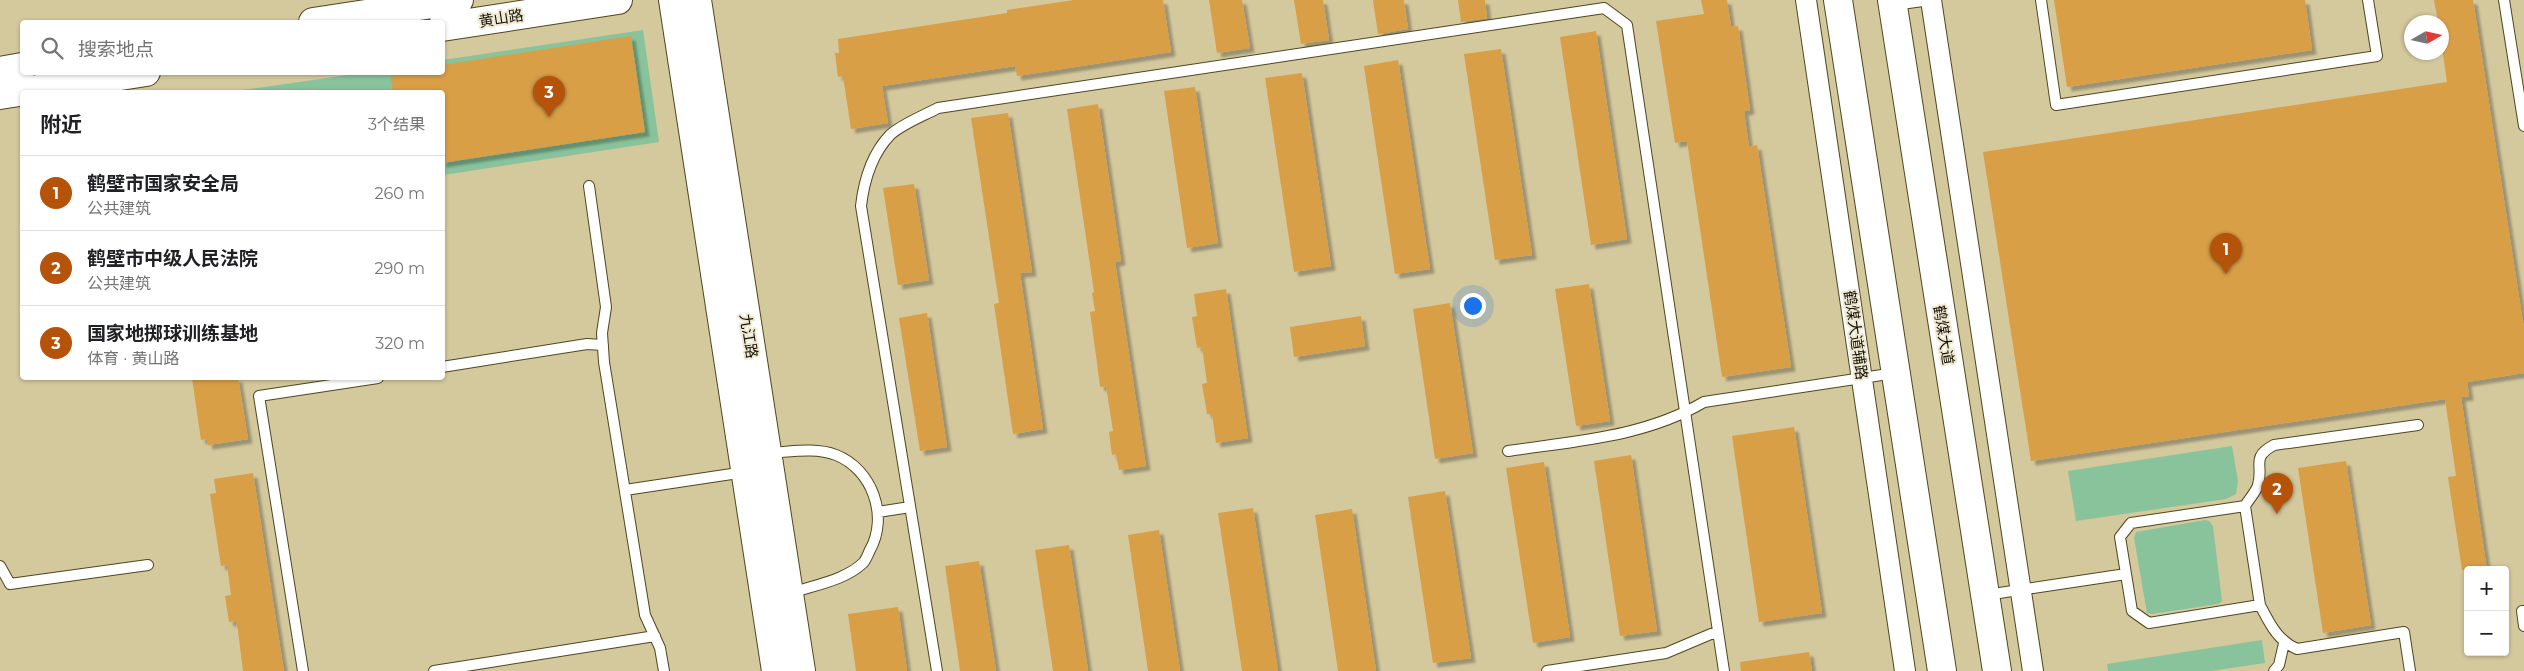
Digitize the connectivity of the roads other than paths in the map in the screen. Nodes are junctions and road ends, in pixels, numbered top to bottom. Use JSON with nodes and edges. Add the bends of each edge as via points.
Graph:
{"nodes":[{"id":1,"x":459,"y":0,"type":"edge"},
{"id":2,"x":618,"y":0,"type":"edge"},
{"id":3,"x":673,"y":0,"type":"edge"},
{"id":4,"x":697,"y":0,"type":"edge"},
{"id":5,"x":1806,"y":0,"type":"edge"},
{"id":6,"x":1838,"y":0,"type":"edge"},
{"id":7,"x":1931,"y":0,"type":"edge"},
{"id":8,"x":2040,"y":0,"type":"edge"},
{"id":9,"x":2368,"y":0,"type":"edge"},
{"id":10,"x":2504,"y":0,"type":"edge"},
{"id":11,"x":1892,"y":3,"type":"edge"},
{"id":12,"x":326,"y":20,"type":"edge"},
{"id":13,"x":445,"y":27,"type":"edge"},
{"id":14,"x":20,"y":67,"type":"edge"},
{"id":15,"x":0,"y":71,"type":"edge"},
{"id":16,"x":127,"y":75,"type":"edge"},
{"id":17,"x":32,"y":90,"type":"edge"},
{"id":18,"x":20,"y":92,"type":"edge"},
{"id":19,"x":0,"y":95,"type":"edge"},
{"id":20,"x":2524,"y":126,"type":"edge"},
{"id":21,"x":589,"y":186,"type":"dead end"},
{"id":22,"x":603,"y":345,"type":"junction"},
{"id":23,"x":445,"y":367,"type":"edge"},
{"id":24,"x":1896,"y":372,"type":"junction"},
{"id":25,"x":1862,"y":378,"type":"junction"},
{"id":26,"x":365,"y":380,"type":"edge"},
{"id":27,"x":1685,"y":413,"type":"junction"},
{"id":28,"x":2418,"y":425,"type":"dead end"},
{"id":29,"x":1508,"y":451,"type":"dead end"},
{"id":30,"x":767,"y":453,"type":"junction"},
{"id":31,"x":746,"y":472,"type":"junction"},
{"id":32,"x":625,"y":490,"type":"junction"},
{"id":33,"x":2245,"y":506,"type":"junction"},
{"id":34,"x":910,"y":507,"type":"junction"},
{"id":35,"x":878,"y":512,"type":"junction"},
{"id":36,"x":148,"y":565,"type":"dead end"},
{"id":37,"x":0,"y":566,"type":"edge"},
{"id":38,"x":2126,"y":574,"type":"junction"},
{"id":39,"x":2020,"y":590,"type":"junction"},
{"id":40,"x":789,"y":594,"type":"junction"},
{"id":41,"x":1985,"y":595,"type":"junction"},
{"id":42,"x":2260,"y":605,"type":"junction"},
{"id":43,"x":2524,"y":611,"type":"edge"},
{"id":44,"x":2524,"y":626,"type":"edge"},
{"id":45,"x":1718,"y":631,"type":"junction"},
{"id":46,"x":655,"y":636,"type":"junction"},
{"id":47,"x":2284,"y":643,"type":"junction"},
{"id":48,"x":303,"y":671,"type":"edge"},
{"id":49,"x":434,"y":671,"type":"edge"},
{"id":50,"x":664,"y":671,"type":"edge"},
{"id":51,"x":776,"y":671,"type":"edge"},
{"id":52,"x":801,"y":671,"type":"edge"},
{"id":53,"x":937,"y":671,"type":"edge"},
{"id":54,"x":1547,"y":671,"type":"edge"},
{"id":55,"x":1724,"y":671,"type":"edge"},
{"id":56,"x":1905,"y":671,"type":"edge"},
{"id":57,"x":1942,"y":671,"type":"edge"},
{"id":58,"x":1997,"y":671,"type":"edge"},
{"id":59,"x":2033,"y":671,"type":"edge"},
{"id":60,"x":2274,"y":671,"type":"edge"},
{"id":61,"x":2410,"y":671,"type":"edge"}],
"edges":[{"from":1,"to":12,"type":"street","name":"黄山路"},
{"from":2,"to":13,"type":"street","name":"黄山路"},
{"from":3,"to":31,"type":"street","name":"九江路"},
{"from":4,"to":30,"type":"street","name":"九江路"},
{"from":5,"to":25,"type":"street","name":"鹤煤大道辅路"},
{"from":6,"to":24,"type":"street"},
{"from":7,"to":11,"type":"lane"},
{"from":7,"to":39,"type":"street"},
{"from":8,"to":9,"type":"lane","via":[[2056,105],[2377,56]]},
{"from":10,"to":20,"type":"lane"},
{"from":11,"to":41,"type":"street","name":"鹤煤大道"},
{"from":14,"to":15,"type":"street"},
{"from":16,"to":17,"type":"street"},
{"from":18,"to":19,"type":"street"},
{"from":21,"to":22,"type":"lane","via":[[606,307]]},
{"from":22,"to":23,"type":"lane","via":[[587,344]]},
{"from":22,"to":32,"type":"lane"},
{"from":24,"to":25,"type":"lane"},
{"from":24,"to":57,"type":"street"},
{"from":25,"to":27,"type":"lane","via":[[1704,402]]},
{"from":25,"to":56,"type":"street","name":"鹤煤大道辅路"},
{"from":26,"to":48,"type":"lane","via":[[260,396]]},
{"from":27,"to":29,"type":"lane","via":[[1628,433]]},
{"from":27,"to":34,"type":"lane","via":[[1627,25],[1604,8],[938,108],[891,134],[872,160],[861,206]]},
{"from":27,"to":45,"type":"lane"},
{"from":28,"to":33,"type":"lane","via":[[2274,445],[2259,457],[2258,485]]},
{"from":30,"to":35,"type":"lane","via":[[810,450],[836,455],[857,467],[871,488]]},
{"from":30,"to":40,"type":"street","name":"九江路"},
{"from":31,"to":32,"type":"lane"},
{"from":31,"to":51,"type":"street","name":"九江路"},
{"from":32,"to":46,"type":"lane","via":[[646,615]]},
{"from":33,"to":38,"type":"lane","via":[[2131,523],[2120,537]]},
{"from":33,"to":42,"type":"lane"},
{"from":34,"to":35,"type":"lane"},
{"from":34,"to":53,"type":"lane"},
{"from":35,"to":40,"type":"lane","via":[[877,537],[863,563],[838,578]]},
{"from":36,"to":37,"type":"lane","via":[[10,584]]},
{"from":38,"to":39,"type":"lane"},
{"from":38,"to":42,"type":"lane","via":[[2132,612],[2149,623]]},
{"from":39,"to":41,"type":"lane"},
{"from":39,"to":59,"type":"street"},
{"from":40,"to":52,"type":"street","name":"九江路"},
{"from":41,"to":58,"type":"street","name":"鹤煤大道"},
{"from":42,"to":47,"type":"lane"},
{"from":43,"to":44,"type":"lane"},
{"from":45,"to":54,"type":"lane","via":[[1666,653]]},
{"from":45,"to":55,"type":"lane"},
{"from":46,"to":49,"type":"lane"},
{"from":46,"to":50,"type":"lane"},
{"from":47,"to":60,"type":"lane","via":[[2279,665]]},
{"from":47,"to":61,"type":"lane","via":[[2298,649],[2404,632]]}]}
